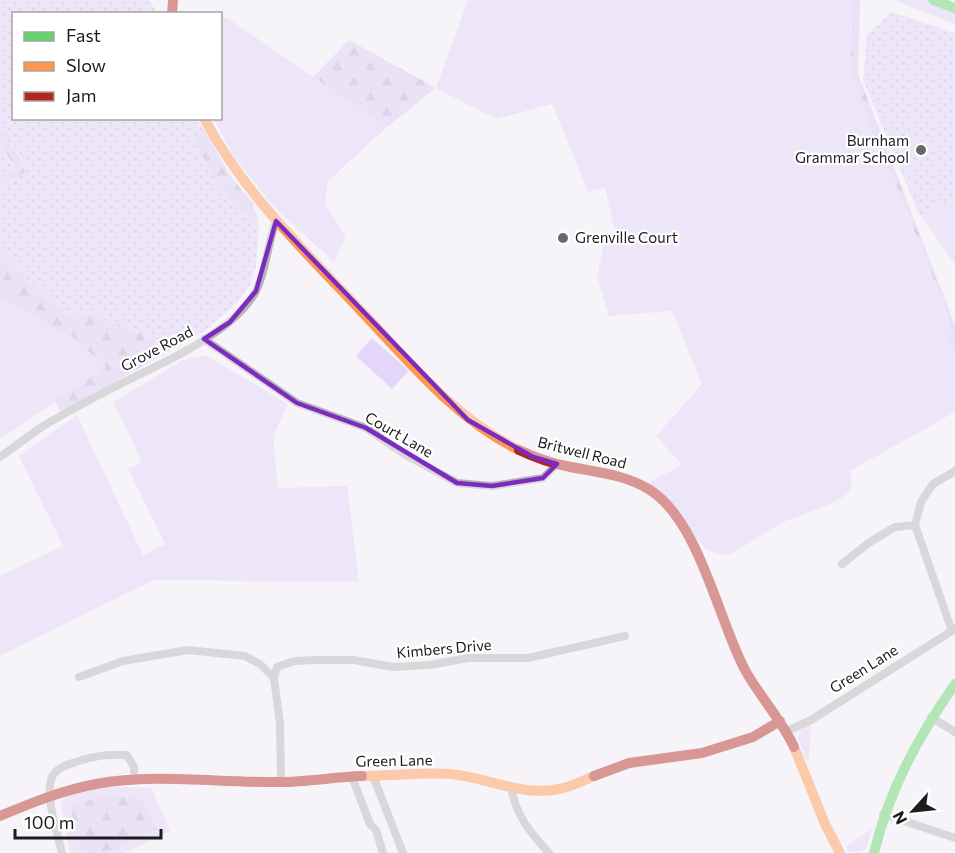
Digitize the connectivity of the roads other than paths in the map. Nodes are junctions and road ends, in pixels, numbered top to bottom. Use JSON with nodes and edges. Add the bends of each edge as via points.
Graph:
{"nodes":[{"id":1,"x":933,"y":0,"type":"edge"},
{"id":2,"x":955,"y":8,"type":"edge"},
{"id":3,"x":205,"y":120,"type":"edge"},
{"id":4,"x":276,"y":221,"type":"junction"},
{"id":5,"x":204,"y":339,"type":"junction"},
{"id":6,"x":0,"y":457,"type":"edge"},
{"id":7,"x":557,"y":464,"type":"junction"},
{"id":8,"x":955,"y":471,"type":"edge"},
{"id":9,"x":915,"y":525,"type":"junction"},
{"id":10,"x":842,"y":564,"type":"dead end"},
{"id":11,"x":954,"y":630,"type":"edge"},
{"id":12,"x":625,"y":636,"type":"dead end"},
{"id":13,"x":79,"y":677,"type":"dead end"},
{"id":14,"x":274,"y":678,"type":"junction"},
{"id":15,"x":955,"y":684,"type":"edge"},
{"id":16,"x":931,"y":717,"type":"junction"},
{"id":17,"x":784,"y":726,"type":"junction"},
{"id":18,"x":955,"y":732,"type":"edge"},
{"id":19,"x":373,"y":776,"type":"junction"},
{"id":20,"x":352,"y":777,"type":"junction"},
{"id":21,"x":134,"y":780,"type":"junction"},
{"id":22,"x":281,"y":782,"type":"junction"},
{"id":23,"x":511,"y":788,"type":"junction"},
{"id":24,"x":50,"y":797,"type":"junction"},
{"id":25,"x":883,"y":814,"type":"junction"},
{"id":26,"x":0,"y":816,"type":"edge"},
{"id":27,"x":955,"y":838,"type":"edge"},
{"id":28,"x":62,"y":853,"type":"edge"},
{"id":29,"x":383,"y":853,"type":"edge"},
{"id":30,"x":403,"y":853,"type":"edge"},
{"id":31,"x":549,"y":853,"type":"edge"},
{"id":32,"x":840,"y":853,"type":"edge"},
{"id":33,"x":874,"y":853,"type":"edge"}],
"edges":[{"from":1,"to":2,"type":"street"},
{"from":3,"to":4,"type":"street","name":"Britwell Road","via":[[238,176]]},
{"from":4,"to":5,"type":"street","name":"Grove Road","via":[[256,291],[230,322]]},
{"from":4,"to":7,"type":"street","name":"Britwell Road","via":[[468,420],[510,447]]},
{"from":5,"to":6,"type":"street","name":"Grove Road","via":[[45,425]]},
{"from":5,"to":7,"type":"street","name":"Court Lane","via":[[297,404],[366,429],[458,483],[492,486],[543,478]]},
{"from":7,"to":17,"type":"street","name":"Britwell Road","via":[[634,482],[653,492],[669,509],[698,559],[744,668]]},
{"from":8,"to":9,"type":"street","via":[[933,484],[921,502]]},
{"from":9,"to":10,"type":"street","via":[[895,527]]},
{"from":9,"to":11,"type":"street"},
{"from":11,"to":17,"type":"street","name":"Green Lane","via":[[810,720]]},
{"from":12,"to":14,"type":"street","name":"Kimbers Drive","via":[[528,658],[468,658],[393,667],[354,660],[294,661],[277,667]]},
{"from":13,"to":14,"type":"street","via":[[123,661],[188,650],[245,656]]},
{"from":14,"to":22,"type":"street"},
{"from":15,"to":16,"type":"street"},
{"from":16,"to":18,"type":"street"},
{"from":16,"to":25,"type":"street"},
{"from":17,"to":23,"type":"street","name":"Green Lane","via":[[702,753],[629,763],[560,789]]},
{"from":17,"to":32,"type":"street","name":"Britwell Road"},
{"from":19,"to":20,"type":"street","name":"Green Lane"},
{"from":19,"to":23,"type":"street","name":"Green Lane","via":[[449,774]]},
{"from":19,"to":30,"type":"street"},
{"from":20,"to":22,"type":"street","name":"Green Lane"},
{"from":20,"to":29,"type":"street"},
{"from":21,"to":22,"type":"street","name":"Green Lane"},
{"from":21,"to":24,"type":"street","name":"Green Lane","via":[[95,784]]},
{"from":21,"to":24,"type":"street","via":[[134,767],[127,755],[84,759],[53,774]]},
{"from":23,"to":31,"type":"street","via":[[525,827]]},
{"from":24,"to":26,"type":"street","name":"Green Lane"},
{"from":24,"to":28,"type":"street"},
{"from":25,"to":27,"type":"street"},
{"from":25,"to":33,"type":"street"}]}
